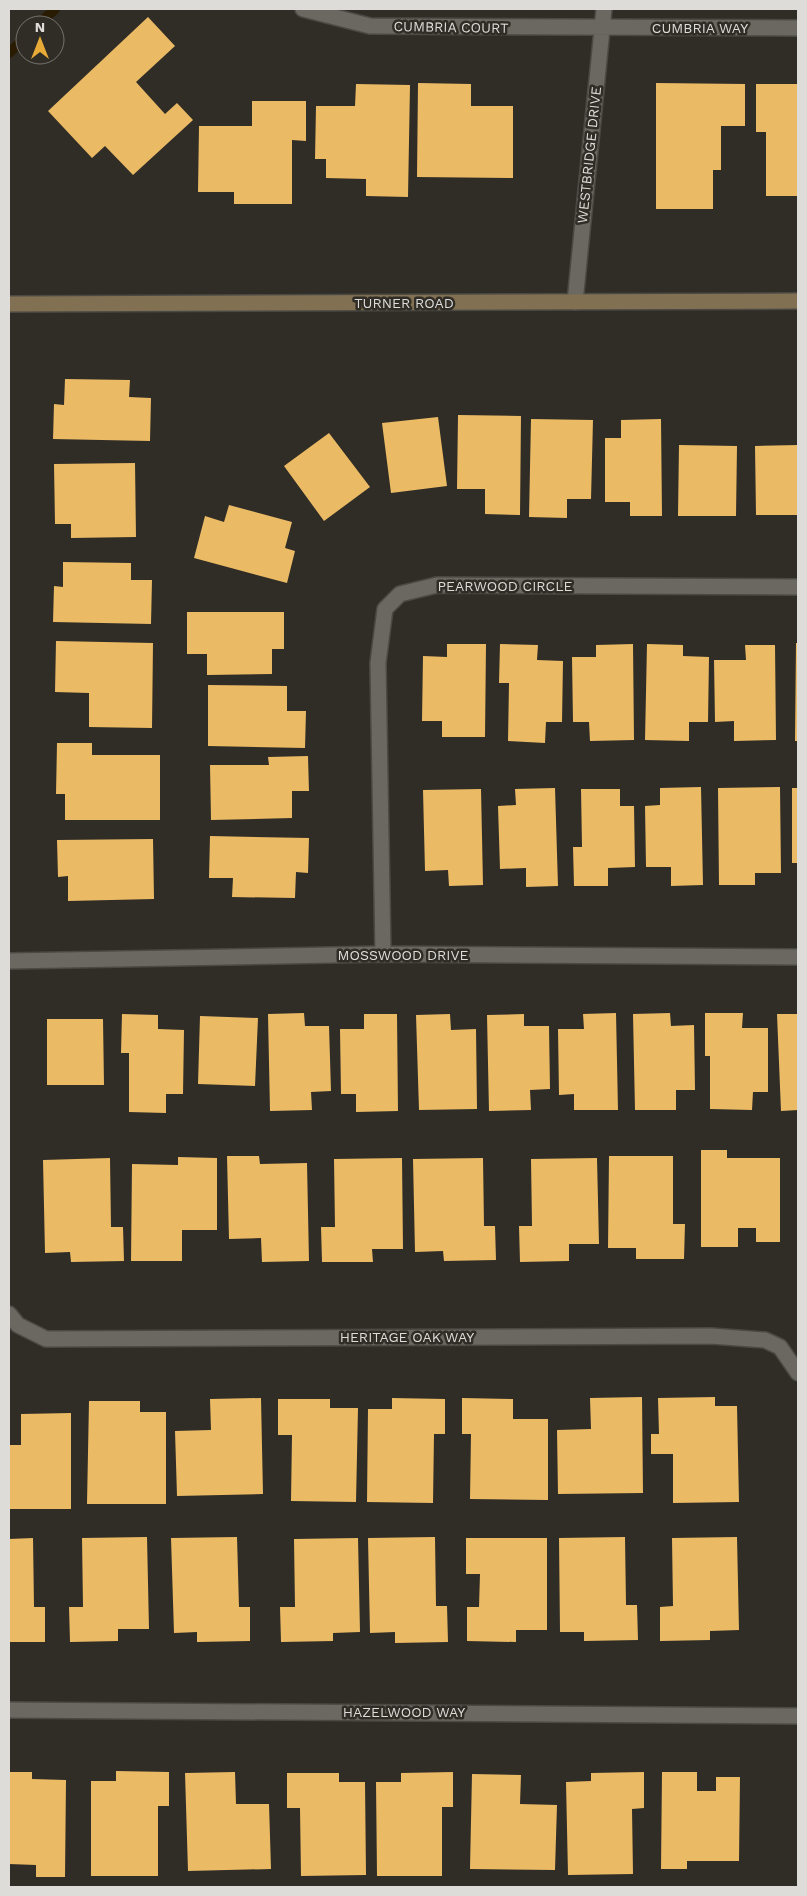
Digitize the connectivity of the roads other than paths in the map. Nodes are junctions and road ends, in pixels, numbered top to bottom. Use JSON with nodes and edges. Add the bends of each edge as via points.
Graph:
{"nodes":[{"id":1,"x":303,"y":9,"type":"edge"},
{"id":2,"x":604,"y":9,"type":"edge"},
{"id":3,"x":798,"y":28,"type":"edge"},
{"id":4,"x":601,"y":29,"type":"junction"},
{"id":5,"x":798,"y":301,"type":"edge"},
{"id":6,"x":575,"y":302,"type":"junction"},
{"id":7,"x":9,"y":304,"type":"edge"},
{"id":8,"x":798,"y":587,"type":"edge"},
{"id":9,"x":383,"y":954,"type":"junction"},
{"id":10,"x":798,"y":957,"type":"edge"},
{"id":11,"x":9,"y":961,"type":"edge"},
{"id":12,"x":9,"y":1314,"type":"edge"},
{"id":13,"x":798,"y":1373,"type":"edge"},
{"id":14,"x":9,"y":1710,"type":"edge"},
{"id":15,"x":798,"y":1716,"type":"edge"}],
"edges":[{"from":1,"to":4,"type":"street","name":"CUMBRIA COURT","via":[[370,26]]},
{"from":2,"to":4,"type":"street","name":"WESTBRIDGE DRIVE"},
{"from":3,"to":4,"type":"street","name":"CUMBRIA WAY"},
{"from":4,"to":6,"type":"street","name":"WESTBRIDGE DRIVE"},
{"from":5,"to":6,"type":"main road","name":"TURNER ROAD"},
{"from":6,"to":7,"type":"main road","name":"TURNER ROAD"},
{"from":8,"to":9,"type":"street","name":"PEARWOOD CIRCLE","via":[[437,585],[400,594],[385,609],[378,663]]},
{"from":9,"to":10,"type":"street","name":"MOSSWOOD DRIVE"},
{"from":9,"to":11,"type":"street","name":"MOSSWOOD DRIVE"},
{"from":12,"to":13,"type":"street","name":"HERITAGE OAK WAY","via":[[18,1325],[46,1339],[711,1336],[766,1340],[780,1348]]},
{"from":14,"to":15,"type":"street","name":"HAZELWOOD WAY"}]}
